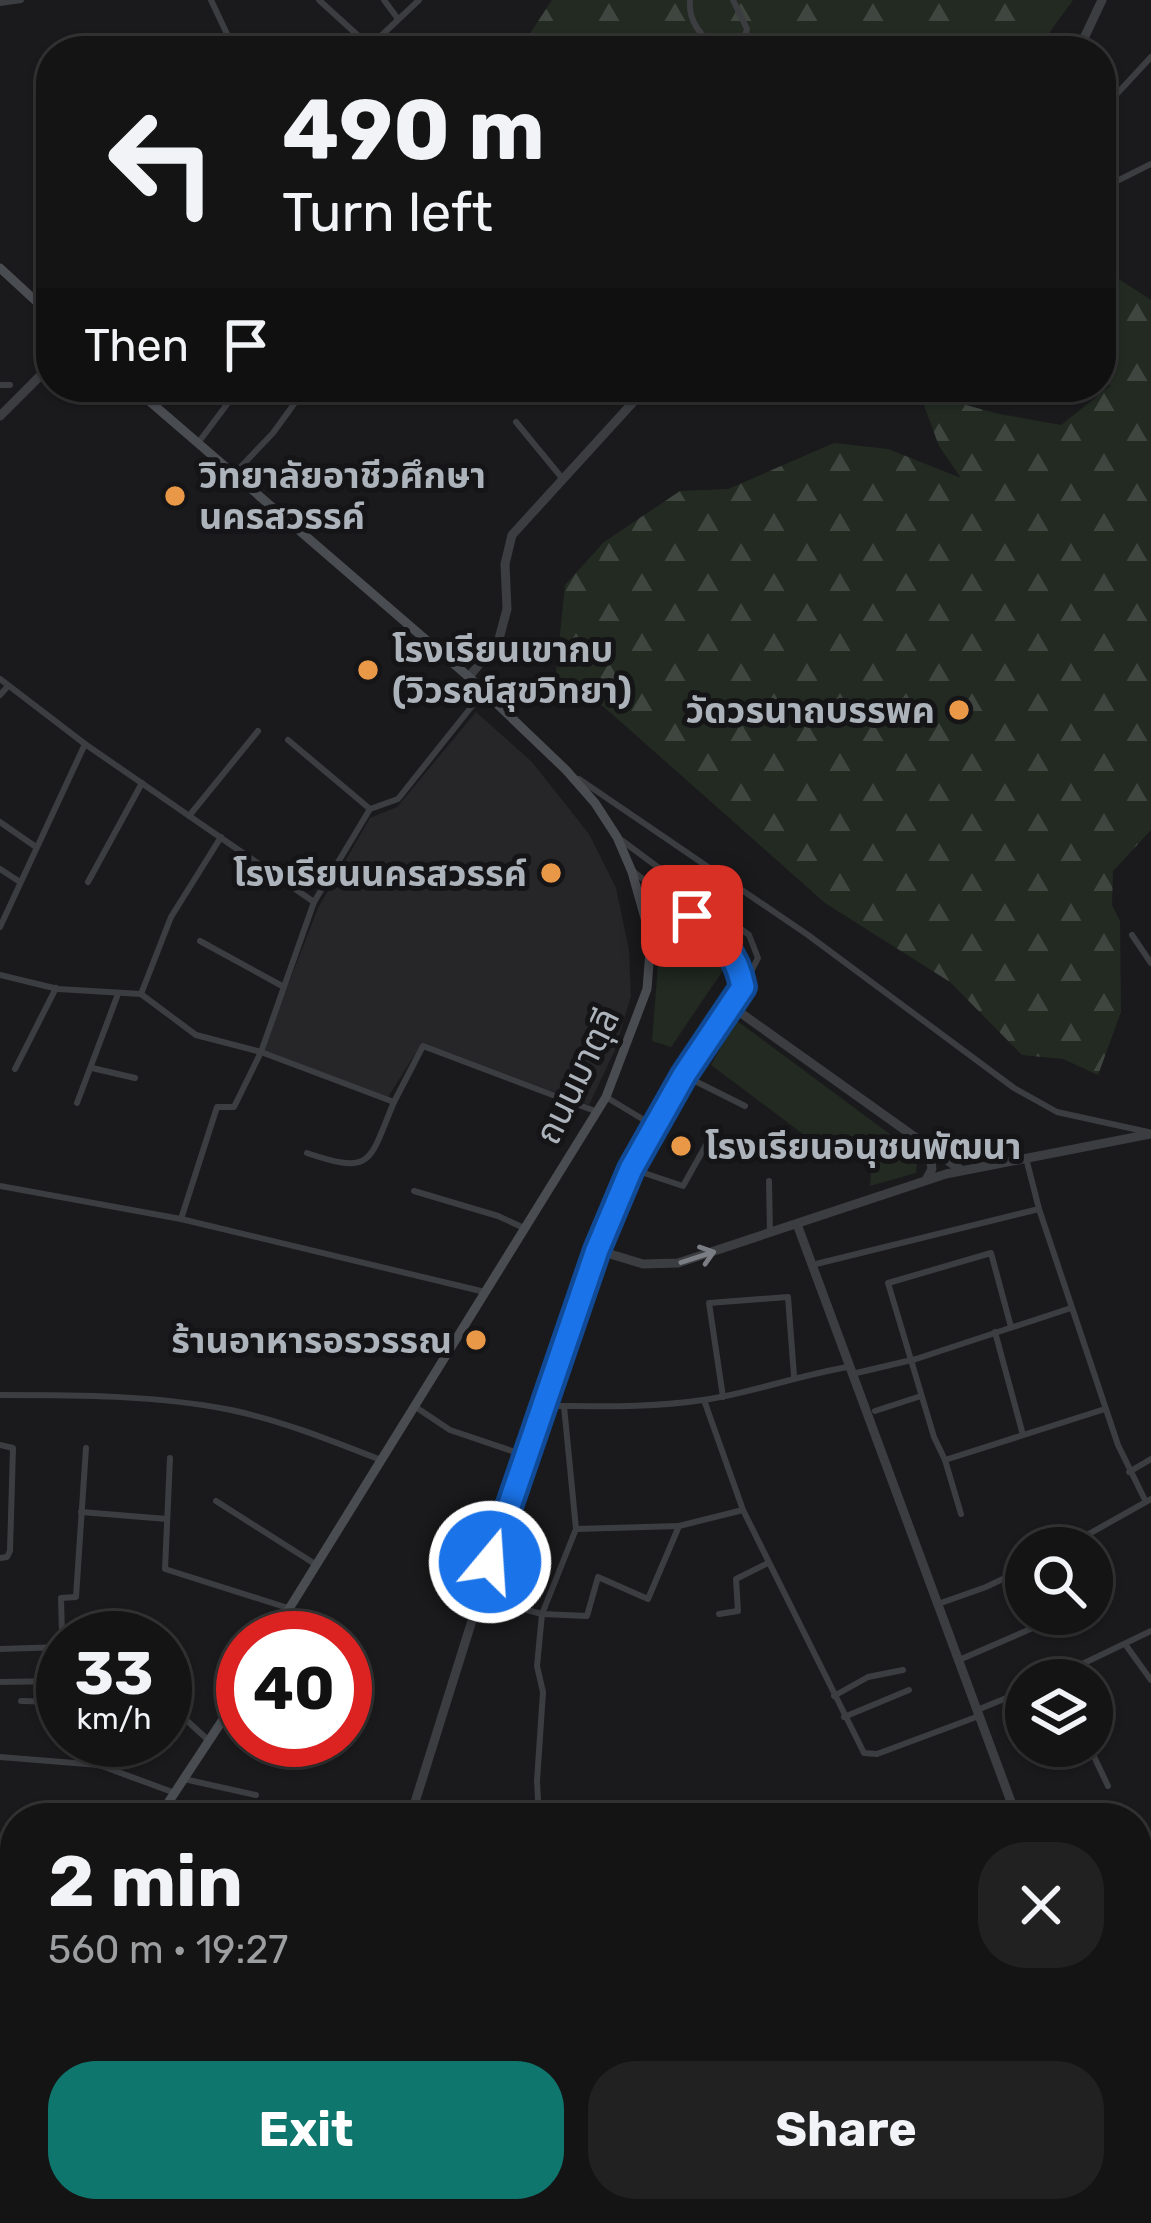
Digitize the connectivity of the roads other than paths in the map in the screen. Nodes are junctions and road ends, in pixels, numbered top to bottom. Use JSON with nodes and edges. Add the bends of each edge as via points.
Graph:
{"nodes":[{"id":1,"x":21,"y":0,"type":"edge"},
{"id":2,"x":211,"y":0,"type":"edge"},
{"id":3,"x":320,"y":0,"type":"edge"},
{"id":4,"x":384,"y":0,"type":"edge"},
{"id":5,"x":419,"y":0,"type":"edge"},
{"id":6,"x":690,"y":0,"type":"edge"},
{"id":7,"x":733,"y":0,"type":"edge"},
{"id":8,"x":1102,"y":0,"type":"edge"},
{"id":9,"x":0,"y":3,"type":"edge"},
{"id":10,"x":398,"y":20,"type":"junction"},
{"id":11,"x":228,"y":36,"type":"edge"},
{"id":12,"x":356,"y":36,"type":"edge"},
{"id":13,"x":383,"y":36,"type":"edge"},
{"id":14,"x":701,"y":36,"type":"edge"},
{"id":15,"x":745,"y":36,"type":"edge"},
{"id":16,"x":1085,"y":36,"type":"edge"},
{"id":17,"x":1151,"y":57,"type":"edge"},
{"id":18,"x":1116,"y":95,"type":"edge"},
{"id":19,"x":1151,"y":164,"type":"edge"},
{"id":20,"x":1116,"y":182,"type":"edge"},
{"id":21,"x":0,"y":268,"type":"edge"},
{"id":22,"x":36,"y":301,"type":"edge"},
{"id":23,"x":36,"y":379,"type":"edge"},
{"id":24,"x":0,"y":385,"type":"edge"},
{"id":25,"x":10,"y":385,"type":"dead end"},
{"id":26,"x":152,"y":402,"type":"edge"},
{"id":27,"x":229,"y":402,"type":"edge"},
{"id":28,"x":296,"y":402,"type":"edge"},
{"id":29,"x":633,"y":402,"type":"edge"},
{"id":30,"x":0,"y":416,"type":"edge"},
{"id":31,"x":516,"y":422,"type":"dead end"},
{"id":32,"x":198,"y":443,"type":"junction"},
{"id":33,"x":234,"y":474,"type":"junction"},
{"id":34,"x":562,"y":478,"type":"junction"},
{"id":35,"x":470,"y":677,"type":"junction"},
{"id":36,"x":0,"y":680,"type":"edge"},
{"id":37,"x":8,"y":686,"type":"junction"},
{"id":38,"x":484,"y":691,"type":"junction"},
{"id":39,"x":0,"y":694,"type":"edge"},
{"id":40,"x":258,"y":731,"type":"dead end"},
{"id":41,"x":288,"y":740,"type":"dead end"},
{"id":42,"x":85,"y":744,"type":"junction"},
{"id":43,"x":566,"y":770,"type":"junction"},
{"id":44,"x":142,"y":783,"type":"junction"},
{"id":45,"x":370,"y":808,"type":"junction"},
{"id":46,"x":189,"y":815,"type":"junction"},
{"id":47,"x":0,"y":822,"type":"edge"},
{"id":48,"x":221,"y":837,"type":"junction"},
{"id":49,"x":617,"y":837,"type":"junction"},
{"id":50,"x":36,"y":847,"type":"junction"},
{"id":51,"x":0,"y":868,"type":"edge"},
{"id":52,"x":632,"y":872,"type":"junction"},
{"id":53,"x":20,"y":882,"type":"junction"},
{"id":54,"x":88,"y":882,"type":"dead end"},
{"id":55,"x":314,"y":902,"type":"junction"},
{"id":56,"x":0,"y":927,"type":"edge"},
{"id":57,"x":1132,"y":935,"type":"dead end"},
{"id":58,"x":200,"y":941,"type":"dead end"},
{"id":59,"x":1151,"y":963,"type":"edge"},
{"id":60,"x":0,"y":975,"type":"edge"},
{"id":61,"x":284,"y":987,"type":"junction"},
{"id":62,"x":743,"y":987,"type":"junction"},
{"id":63,"x":56,"y":988,"type":"junction"},
{"id":64,"x":118,"y":992,"type":"junction"},
{"id":65,"x":141,"y":994,"type":"junction"},
{"id":66,"x":731,"y":1006,"type":"junction"},
{"id":67,"x":261,"y":1052,"type":"junction"},
{"id":68,"x":90,"y":1067,"type":"junction"},
{"id":69,"x":15,"y":1069,"type":"dead end"},
{"id":70,"x":684,"y":1075,"type":"junction"},
{"id":71,"x":135,"y":1078,"type":"dead end"},
{"id":72,"x":605,"y":1097,"type":"junction"},
{"id":73,"x":77,"y":1102,"type":"dead end"},
{"id":74,"x":394,"y":1102,"type":"junction"},
{"id":75,"x":745,"y":1106,"type":"dead end"},
{"id":76,"x":596,"y":1111,"type":"junction"},
{"id":77,"x":1083,"y":1120,"type":"junction"},
{"id":78,"x":653,"y":1126,"type":"junction"},
{"id":79,"x":1151,"y":1133,"type":"edge"},
{"id":80,"x":1091,"y":1144,"type":"junction"},
{"id":81,"x":706,"y":1145,"type":"dead end"},
{"id":82,"x":928,"y":1146,"type":"junction"},
{"id":83,"x":307,"y":1153,"type":"dead end"},
{"id":84,"x":1026,"y":1156,"type":"junction"},
{"id":85,"x":631,"y":1169,"type":"junction"},
{"id":86,"x":961,"y":1170,"type":"junction"},
{"id":87,"x":926,"y":1180,"type":"junction"},
{"id":88,"x":769,"y":1181,"type":"dead end"},
{"id":89,"x":0,"y":1186,"type":"edge"},
{"id":90,"x":414,"y":1191,"type":"dead end"},
{"id":91,"x":1039,"y":1209,"type":"junction"},
{"id":92,"x":182,"y":1219,"type":"junction"},
{"id":93,"x":797,"y":1224,"type":"junction"},
{"id":94,"x":524,"y":1228,"type":"junction"},
{"id":95,"x":770,"y":1233,"type":"junction"},
{"id":96,"x":597,"y":1250,"type":"junction"},
{"id":97,"x":812,"y":1265,"type":"junction"},
{"id":98,"x":485,"y":1292,"type":"junction"},
{"id":99,"x":1070,"y":1308,"type":"junction"},
{"id":100,"x":1012,"y":1327,"type":"junction"},
{"id":101,"x":995,"y":1332,"type":"junction"},
{"id":102,"x":911,"y":1360,"type":"junction"},
{"id":103,"x":851,"y":1370,"type":"junction"},
{"id":104,"x":794,"y":1376,"type":"junction"},
{"id":105,"x":0,"y":1395,"type":"edge"},
{"id":106,"x":921,"y":1396,"type":"junction"},
{"id":107,"x":723,"y":1397,"type":"junction"},
{"id":108,"x":704,"y":1400,"type":"junction"},
{"id":109,"x":413,"y":1406,"type":"junction"},
{"id":110,"x":544,"y":1406,"type":"junction"},
{"id":111,"x":564,"y":1406,"type":"junction"},
{"id":112,"x":1105,"y":1408,"type":"junction"},
{"id":113,"x":874,"y":1412,"type":"dead end"},
{"id":114,"x":1024,"y":1435,"type":"junction"},
{"id":115,"x":0,"y":1445,"type":"edge"},
{"id":116,"x":86,"y":1448,"type":"dead end"},
{"id":117,"x":524,"y":1455,"type":"junction"},
{"id":118,"x":170,"y":1458,"type":"dead end"},
{"id":119,"x":381,"y":1460,"type":"junction"},
{"id":120,"x":945,"y":1460,"type":"junction"},
{"id":121,"x":1151,"y":1460,"type":"edge"},
{"id":122,"x":1129,"y":1472,"type":"junction"},
{"id":123,"x":1148,"y":1499,"type":"edge"},
{"id":124,"x":216,"y":1502,"type":"dead end"},
{"id":125,"x":743,"y":1510,"type":"junction"},
{"id":126,"x":80,"y":1512,"type":"junction"},
{"id":127,"x":961,"y":1514,"type":"dead end"},
{"id":128,"x":167,"y":1519,"type":"junction"},
{"id":129,"x":680,"y":1526,"type":"junction"},
{"id":130,"x":1100,"y":1527,"type":"edge"},
{"id":131,"x":576,"y":1528,"type":"junction"},
{"id":132,"x":0,"y":1558,"type":"edge"},
{"id":133,"x":768,"y":1563,"type":"junction"},
{"id":134,"x":315,"y":1564,"type":"junction"},
{"id":135,"x":1005,"y":1578,"type":"edge"},
{"id":136,"x":479,"y":1597,"type":"junction"},
{"id":137,"x":938,"y":1604,"type":"junction"},
{"id":138,"x":288,"y":1608,"type":"junction"},
{"id":139,"x":61,"y":1611,"type":"edge"},
{"id":140,"x":286,"y":1611,"type":"edge"},
{"id":141,"x":542,"y":1614,"type":"junction"},
{"id":142,"x":719,"y":1614,"type":"dead end"},
{"id":143,"x":1151,"y":1631,"type":"edge"},
{"id":144,"x":1016,"y":1635,"type":"edge"},
{"id":145,"x":1125,"y":1644,"type":"junction"},
{"id":146,"x":36,"y":1647,"type":"edge"},
{"id":147,"x":0,"y":1648,"type":"edge"},
{"id":148,"x":1093,"y":1659,"type":"edge"},
{"id":149,"x":958,"y":1660,"type":"junction"},
{"id":150,"x":903,"y":1670,"type":"dead end"},
{"id":151,"x":1151,"y":1680,"type":"edge"},
{"id":152,"x":36,"y":1681,"type":"edge"},
{"id":153,"x":0,"y":1682,"type":"edge"},
{"id":154,"x":909,"y":1690,"type":"dead end"},
{"id":155,"x":835,"y":1696,"type":"junction"},
{"id":156,"x":1005,"y":1700,"type":"edge"},
{"id":157,"x":21,"y":1701,"type":"dead end"},
{"id":158,"x":36,"y":1701,"type":"edge"},
{"id":159,"x":978,"y":1713,"type":"junction"},
{"id":160,"x":844,"y":1718,"type":"junction"},
{"id":161,"x":192,"y":1725,"type":"edge"},
{"id":162,"x":216,"y":1728,"type":"edge"},
{"id":163,"x":208,"y":1740,"type":"junction"},
{"id":164,"x":0,"y":1757,"type":"edge"},
{"id":165,"x":36,"y":1760,"type":"edge"},
{"id":166,"x":99,"y":1767,"type":"edge"},
{"id":167,"x":1099,"y":1767,"type":"edge"},
{"id":168,"x":182,"y":1778,"type":"junction"},
{"id":169,"x":1108,"y":1786,"type":"dead end"},
{"id":170,"x":175,"y":1793,"type":"junction"},
{"id":171,"x":256,"y":1795,"type":"dead end"},
{"id":172,"x":168,"y":1803,"type":"edge"},
{"id":173,"x":415,"y":1803,"type":"edge"},
{"id":174,"x":538,"y":1803,"type":"edge"},
{"id":175,"x":1011,"y":1803,"type":"edge"}],
"edges":[{"from":1,"to":9,"type":"street"},
{"from":2,"to":11,"type":"street"},
{"from":3,"to":12,"type":"street"},
{"from":4,"to":10,"type":"street"},
{"from":5,"to":10,"type":"street"},
{"from":6,"to":14,"type":"street"},
{"from":7,"to":15,"type":"street"},
{"from":8,"to":16,"type":"street"},
{"from":10,"to":13,"type":"street"},
{"from":17,"to":18,"type":"street"},
{"from":19,"to":20,"type":"street"},
{"from":21,"to":22,"type":"main road"},
{"from":23,"to":30,"type":"street"},
{"from":24,"to":25,"type":"street"},
{"from":26,"to":32,"type":"main road","name":"ถนนมาตุลี"},
{"from":27,"to":32,"type":"street"},
{"from":28,"to":33,"type":"street"},
{"from":29,"to":34,"type":"street"},
{"from":31,"to":34,"type":"street"},
{"from":32,"to":33,"type":"main road","name":"ถนนมาตุลี"},
{"from":33,"to":35,"type":"main road","name":"ถนนมาตุลี"},
{"from":34,"to":35,"type":"street","via":[[512,535],[500,639]]},
{"from":35,"to":38,"type":"main road","name":"ถนนมาตุลี"},
{"from":36,"to":37,"type":"street"},
{"from":37,"to":39,"type":"street"},
{"from":37,"to":42,"type":"street"},
{"from":38,"to":43,"type":"main road","name":"ถนนมาตุลี"},
{"from":38,"to":45,"type":"street","via":[[398,800]]},
{"from":40,"to":46,"type":"street"},
{"from":41,"to":45,"type":"street"},
{"from":42,"to":44,"type":"street"},
{"from":42,"to":50,"type":"street"},
{"from":43,"to":49,"type":"main road","name":"ถนนมาตุลี"},
{"from":43,"to":77,"type":"street","via":[[1014,1088]]},
{"from":44,"to":46,"type":"street"},
{"from":44,"to":54,"type":"street"},
{"from":45,"to":55,"type":"street"},
{"from":46,"to":48,"type":"street"},
{"from":47,"to":50,"type":"street"},
{"from":48,"to":55,"type":"street"},
{"from":48,"to":65,"type":"street","via":[[171,917]]},
{"from":49,"to":52,"type":"main road","name":"ถนนมาตุลี"},
{"from":49,"to":62,"type":"street","via":[[749,935],[758,958]]},
{"from":50,"to":53,"type":"street"},
{"from":51,"to":53,"type":"street"},
{"from":52,"to":62,"type":"street","via":[[728,945]]},
{"from":52,"to":72,"type":"main road","name":"ถนนมาตุลี","via":[[651,939],[647,989]]},
{"from":53,"to":56,"type":"street"},
{"from":55,"to":61,"type":"street"},
{"from":57,"to":59,"type":"street"},
{"from":58,"to":61,"type":"street"},
{"from":60,"to":63,"type":"street"},
{"from":61,"to":67,"type":"street"},
{"from":62,"to":66,"type":"street"},
{"from":63,"to":64,"type":"street"},
{"from":63,"to":69,"type":"street"},
{"from":64,"to":65,"type":"street"},
{"from":64,"to":68,"type":"street"},
{"from":65,"to":67,"type":"street","via":[[196,1035]]},
{"from":66,"to":70,"type":"street"},
{"from":66,"to":82,"type":"street"},
{"from":67,"to":74,"type":"street"},
{"from":67,"to":92,"type":"street","via":[[234,1107],[217,1107]]},
{"from":68,"to":71,"type":"street"},
{"from":68,"to":73,"type":"street"},
{"from":70,"to":75,"type":"street"},
{"from":70,"to":78,"type":"street"},
{"from":72,"to":76,"type":"main road","name":"ถนนมาตุลี"},
{"from":72,"to":78,"type":"street"},
{"from":74,"to":76,"type":"street","via":[[423,1046]]},
{"from":74,"to":83,"type":"street","via":[[361,1163],[348,1167]]},
{"from":76,"to":94,"type":"main road","name":"ถนนมาตุลี"},
{"from":77,"to":79,"type":"street"},
{"from":77,"to":80,"type":"street","via":[[1096,1129]]},
{"from":78,"to":85,"type":"street"},
{"from":79,"to":80,"type":"street"},
{"from":80,"to":84,"type":"street"},
{"from":81,"to":85,"type":"street","via":[[683,1186]]},
{"from":82,"to":86,"type":"street"},
{"from":82,"to":87,"type":"street"},
{"from":84,"to":86,"type":"street"},
{"from":84,"to":91,"type":"street"},
{"from":85,"to":96,"type":"street"},
{"from":86,"to":87,"type":"street"},
{"from":87,"to":93,"type":"street"},
{"from":88,"to":95,"type":"street"},
{"from":89,"to":92,"type":"street"},
{"from":90,"to":94,"type":"street"},
{"from":91,"to":97,"type":"street"},
{"from":91,"to":99,"type":"street"},
{"from":92,"to":98,"type":"street"},
{"from":93,"to":95,"type":"street"},
{"from":93,"to":97,"type":"street"},
{"from":94,"to":98,"type":"main road","name":"ถนนมาตุลี"},
{"from":96,"to":95,"type":"street","one_way":true,"via":[[643,1264],[678,1263]]},
{"from":96,"to":110,"type":"street"},
{"from":97,"to":103,"type":"street"},
{"from":98,"to":109,"type":"main road","name":"ถนนมาตุลี"},
{"from":99,"to":100,"type":"street"},
{"from":99,"to":112,"type":"street"},
{"from":100,"to":101,"type":"street"},
{"from":100,"to":102,"type":"street","via":[[991,1253],[888,1283]]},
{"from":101,"to":102,"type":"street"},
{"from":101,"to":114,"type":"street"},
{"from":102,"to":103,"type":"street"},
{"from":102,"to":106,"type":"street"},
{"from":103,"to":104,"type":"street"},
{"from":103,"to":137,"type":"street"},
{"from":104,"to":107,"type":"street"},
{"from":104,"to":107,"type":"street","via":[[788,1297],[709,1303]]},
{"from":105,"to":119,"type":"street","via":[[226,1409]]},
{"from":106,"to":113,"type":"street"},
{"from":106,"to":120,"type":"street"},
{"from":107,"to":108,"type":"street"},
{"from":108,"to":111,"type":"street"},
{"from":108,"to":125,"type":"street"},
{"from":109,"to":117,"type":"street","via":[[450,1430]]},
{"from":109,"to":119,"type":"main road","name":"ถนนมาตุลี"},
{"from":110,"to":111,"type":"street"},
{"from":110,"to":117,"type":"street"},
{"from":111,"to":131,"type":"street"},
{"from":112,"to":114,"type":"street"},
{"from":112,"to":122,"type":"street"},
{"from":114,"to":120,"type":"street"},
{"from":115,"to":132,"type":"street","via":[[13,1446],[13,1471],[10,1551]]},
{"from":116,"to":126,"type":"street"},
{"from":117,"to":136,"type":"street"},
{"from":118,"to":128,"type":"street"},
{"from":119,"to":134,"type":"main road","name":"ถนนมาตุลี"},
{"from":120,"to":127,"type":"street"},
{"from":121,"to":122,"type":"street"},
{"from":122,"to":123,"type":"street"},
{"from":123,"to":130,"type":"street"},
{"from":124,"to":134,"type":"street"},
{"from":125,"to":129,"type":"street"},
{"from":125,"to":133,"type":"street"},
{"from":126,"to":128,"type":"street"},
{"from":126,"to":139,"type":"street","via":[[76,1598],[61,1598]]},
{"from":128,"to":138,"type":"street","via":[[169,1572]]},
{"from":129,"to":131,"type":"street"},
{"from":129,"to":141,"type":"street","via":[[648,1599],[598,1577],[586,1616]]},
{"from":131,"to":141,"type":"street"},
{"from":133,"to":142,"type":"street","via":[[736,1579],[738,1611]]},
{"from":133,"to":155,"type":"street"},
{"from":134,"to":138,"type":"main road","name":"ถนนมาตุลี"},
{"from":135,"to":137,"type":"street"},
{"from":136,"to":141,"type":"street"},
{"from":136,"to":173,"type":"street"},
{"from":137,"to":149,"type":"street"},
{"from":138,"to":140,"type":"main road","name":"ถนนมาตุลี"},
{"from":141,"to":174,"type":"street"},
{"from":143,"to":145,"type":"street"},
{"from":144,"to":149,"type":"street"},
{"from":145,"to":148,"type":"street"},
{"from":145,"to":151,"type":"street"},
{"from":146,"to":147,"type":"street"},
{"from":149,"to":159,"type":"street"},
{"from":150,"to":155,"type":"street"},
{"from":152,"to":153,"type":"street"},
{"from":154,"to":160,"type":"street"},
{"from":155,"to":160,"type":"street"},
{"from":156,"to":159,"type":"street"},
{"from":157,"to":158,"type":"street"},
{"from":159,"to":160,"type":"street","via":[[877,1754],[864,1753]]},
{"from":159,"to":175,"type":"street"},
{"from":161,"to":163,"type":"street"},
{"from":162,"to":163,"type":"main road"},
{"from":163,"to":168,"type":"main road"},
{"from":164,"to":165,"type":"street"},
{"from":166,"to":170,"type":"street"},
{"from":167,"to":169,"type":"street"},
{"from":168,"to":170,"type":"main road"},
{"from":168,"to":171,"type":"street"},
{"from":170,"to":172,"type":"main road"}]}
